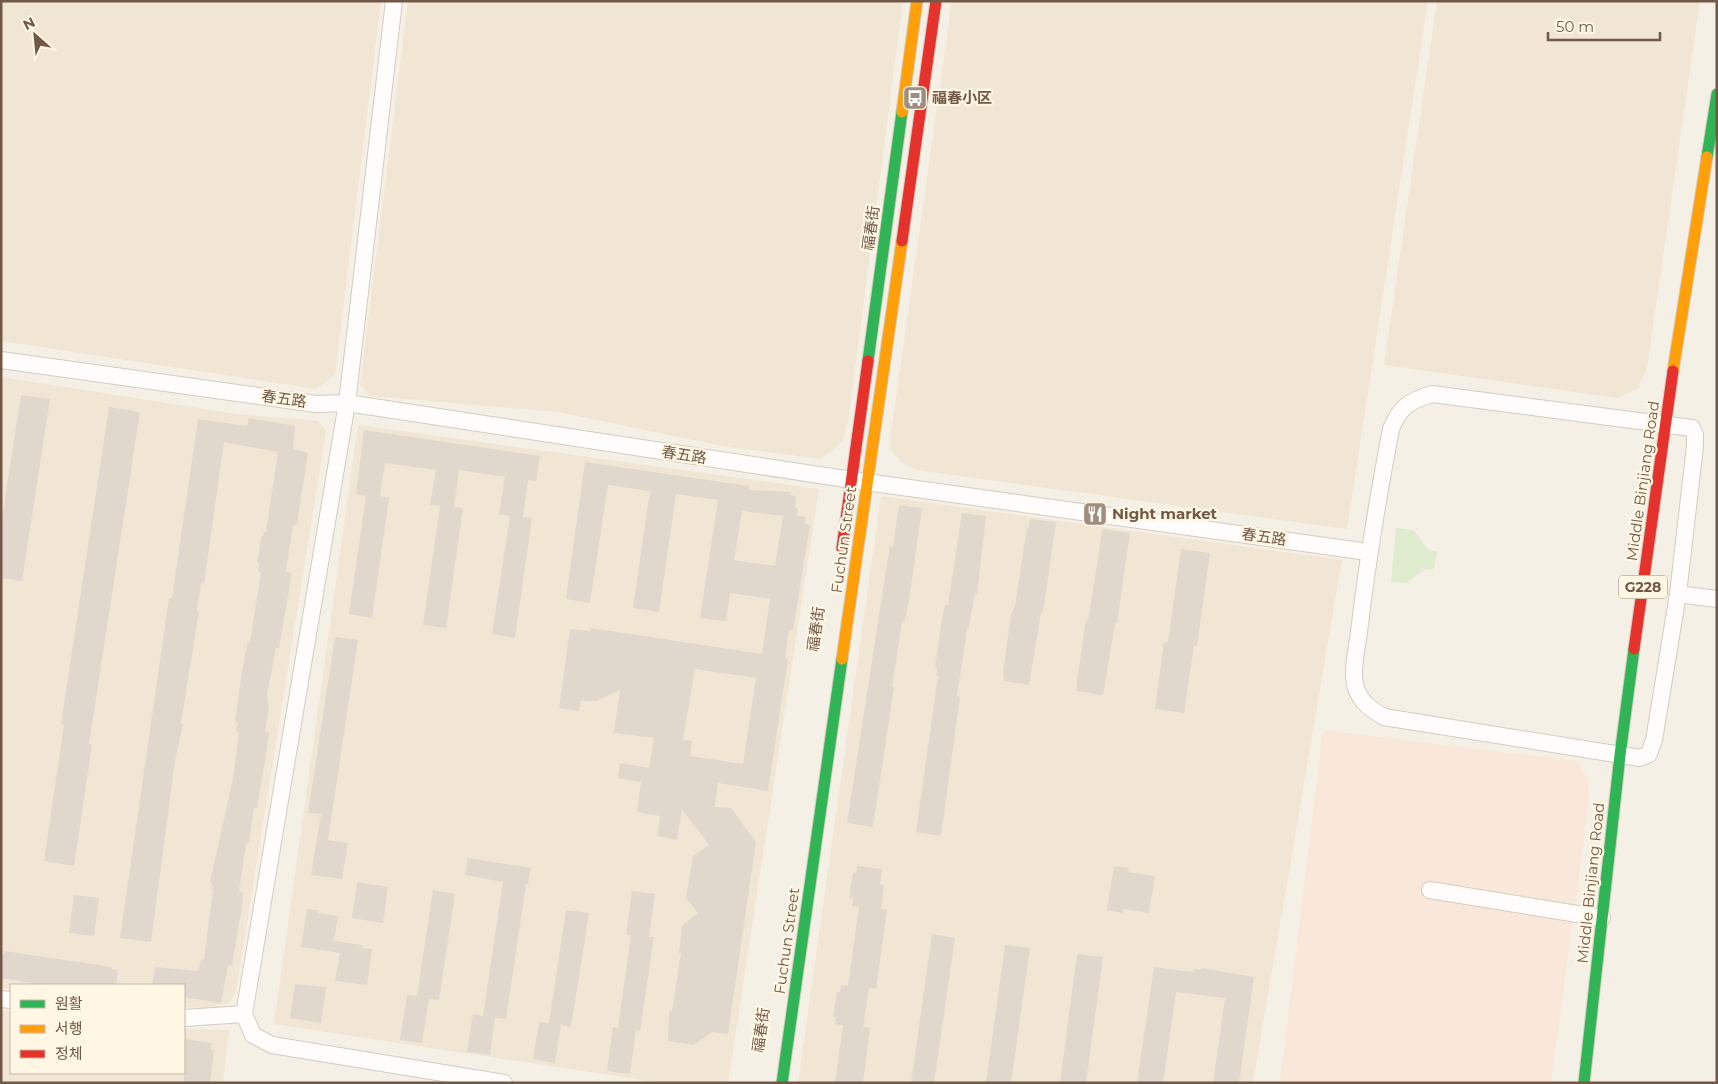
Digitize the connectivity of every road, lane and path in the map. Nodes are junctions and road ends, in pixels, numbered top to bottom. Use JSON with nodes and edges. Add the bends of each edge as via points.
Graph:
{"nodes":[{"id":1,"x":394,"y":1,"type":"edge"},
{"id":2,"x":917,"y":1,"type":"edge"},
{"id":3,"x":936,"y":1,"type":"edge"},
{"id":4,"x":1717,"y":94,"type":"edge"},
{"id":5,"x":1,"y":360,"type":"edge"},
{"id":6,"x":347,"y":403,"type":"junction"},
{"id":7,"x":1666,"y":424,"type":"junction"},
{"id":8,"x":859,"y":482,"type":"junction"},
{"id":9,"x":1368,"y":552,"type":"junction"},
{"id":10,"x":841,"y":559,"type":"dead end"},
{"id":11,"x":1678,"y":594,"type":"junction"},
{"id":12,"x":1717,"y":599,"type":"edge"},
{"id":13,"x":1620,"y":755,"type":"junction"},
{"id":14,"x":1430,"y":890,"type":"dead end"},
{"id":15,"x":1602,"y":918,"type":"junction"},
{"id":16,"x":244,"y":1014,"type":"junction"},
{"id":17,"x":185,"y":1018,"type":"edge"},
{"id":18,"x":504,"y":1083,"type":"edge"},
{"id":19,"x":782,"y":1083,"type":"edge"},
{"id":20,"x":1584,"y":1083,"type":"edge"}],
"edges":[{"from":1,"to":6,"type":"street"},
{"from":2,"to":8,"type":"main road","name":"福春街"},
{"from":3,"to":8,"type":"main road","name":"Fuchun Street"},
{"from":4,"to":7,"type":"main road","name":"Middle Binjiang Road","number":"G228"},
{"from":5,"to":6,"type":"street","name":"春五路","via":[[316,404]]},
{"from":6,"to":8,"type":"street","name":"春五路"},
{"from":6,"to":16,"type":"street"},
{"from":7,"to":9,"type":"street","via":[[1432,394],[1414,400],[1398,413],[1391,429]]},
{"from":7,"to":11,"type":"street","via":[[1692,428],[1695,435]]},
{"from":7,"to":13,"type":"main road","name":"Middle Binjiang Road","number":"G228"},
{"from":8,"to":9,"type":"street","name":"春五路"},
{"from":8,"to":10,"type":"main road","name":"福春街"},
{"from":8,"to":19,"type":"main road","name":"Fuchun Street"},
{"from":9,"to":13,"type":"street","via":[[1355,667],[1356,687],[1371,710],[1384,717]]},
{"from":11,"to":12,"type":"street"},
{"from":11,"to":13,"type":"street","via":[[1654,740],[1648,754],[1640,758]]},
{"from":13,"to":15,"type":"main road","name":"Middle Binjiang Road","number":"G228"},
{"from":14,"to":15,"type":"street"},
{"from":15,"to":20,"type":"main road","name":"Middle Binjiang Road","number":"G228"},
{"from":16,"to":17,"type":"street"},
{"from":16,"to":18,"type":"street","via":[[253,1035],[272,1045]]}]}
